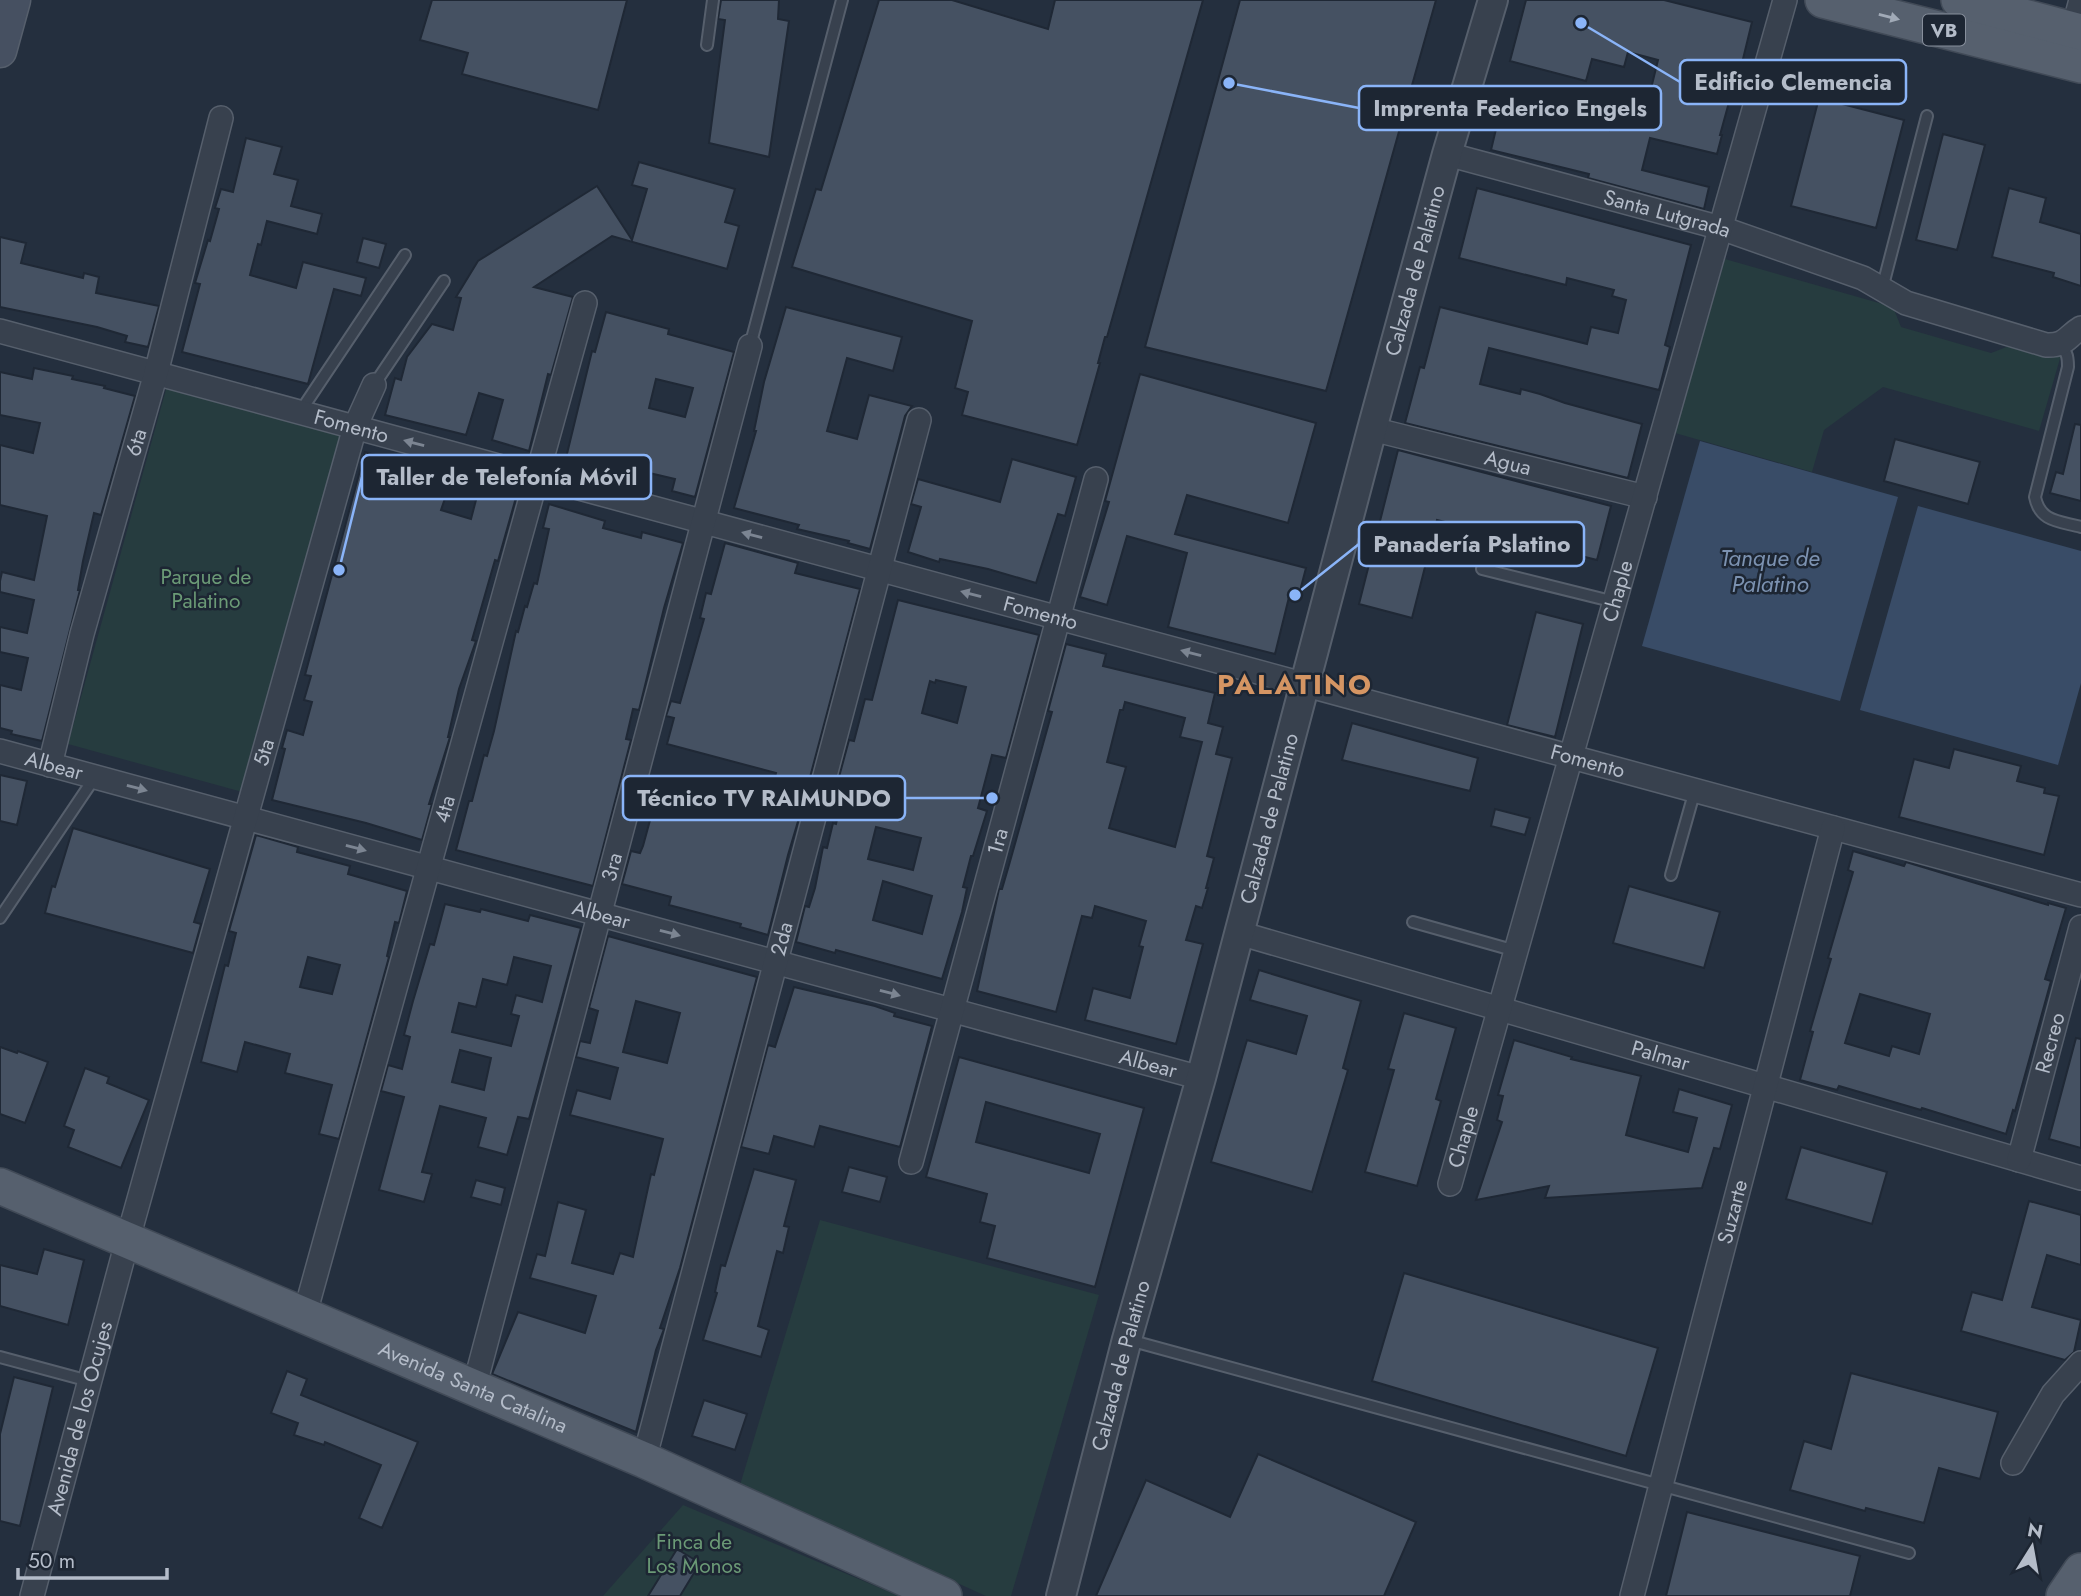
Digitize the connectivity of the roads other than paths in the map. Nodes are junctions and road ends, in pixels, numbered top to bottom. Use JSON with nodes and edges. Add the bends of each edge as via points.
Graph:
{"nodes":[{"id":1,"x":14,"y":0,"type":"edge"},
{"id":2,"x":713,"y":0,"type":"edge"},
{"id":3,"x":842,"y":0,"type":"edge"},
{"id":4,"x":1493,"y":0,"type":"edge"},
{"id":5,"x":1785,"y":0,"type":"edge"},
{"id":6,"x":1823,"y":0,"type":"edge"},
{"id":7,"x":1959,"y":0,"type":"edge"},
{"id":8,"x":2076,"y":37,"type":"edge"},
{"id":9,"x":707,"y":45,"type":"dead end"},
{"id":10,"x":0,"y":51,"type":"edge"},
{"id":11,"x":1927,"y":116,"type":"dead end"},
{"id":12,"x":220,"y":118,"type":"dead end"},
{"id":13,"x":1447,"y":155,"type":"junction"},
{"id":14,"x":1721,"y":228,"type":"junction"},
{"id":15,"x":405,"y":255,"type":"dead end"},
{"id":16,"x":444,"y":281,"type":"dead end"},
{"id":17,"x":1882,"y":289,"type":"junction"},
{"id":18,"x":585,"y":303,"type":"dead end"},
{"id":19,"x":2081,"y":328,"type":"edge"},
{"id":20,"x":0,"y":331,"type":"edge"},
{"id":21,"x":2057,"y":345,"type":"junction"},
{"id":22,"x":750,"y":346,"type":"joint"},
{"id":23,"x":156,"y":373,"type":"junction"},
{"id":24,"x":374,"y":385,"type":"joint"},
{"id":25,"x":300,"y":412,"type":"junction"},
{"id":26,"x":919,"y":420,"type":"dead end"},
{"id":27,"x":355,"y":427,"type":"junction"},
{"id":28,"x":1372,"y":429,"type":"junction"},
{"id":29,"x":537,"y":476,"type":"junction"},
{"id":30,"x":1096,"y":479,"type":"dead end"},
{"id":31,"x":1645,"y":497,"type":"junction"},
{"id":32,"x":704,"y":522,"type":"junction"},
{"id":33,"x":2081,"y":527,"type":"edge"},
{"id":34,"x":880,"y":569,"type":"junction"},
{"id":35,"x":1482,"y":569,"type":"dead end"},
{"id":36,"x":1615,"y":601,"type":"junction"},
{"id":37,"x":1058,"y":617,"type":"junction"},
{"id":38,"x":1304,"y":684,"type":"junction"},
{"id":39,"x":0,"y":751,"type":"edge"},
{"id":40,"x":1571,"y":757,"type":"junction"},
{"id":41,"x":50,"y":765,"type":"junction"},
{"id":42,"x":95,"y":777,"type":"junction"},
{"id":43,"x":1695,"y":790,"type":"junction"},
{"id":44,"x":246,"y":818,"type":"junction"},
{"id":45,"x":1833,"y":828,"type":"junction"},
{"id":46,"x":429,"y":868,"type":"junction"},
{"id":47,"x":1671,"y":875,"type":"dead end"},
{"id":48,"x":2081,"y":895,"type":"edge"},
{"id":49,"x":600,"y":914,"type":"junction"},
{"id":50,"x":0,"y":918,"type":"edge"},
{"id":51,"x":1413,"y":922,"type":"dead end"},
{"id":52,"x":2081,"y":927,"type":"edge"},
{"id":53,"x":1239,"y":933,"type":"junction"},
{"id":54,"x":1516,"y":951,"type":"junction"},
{"id":55,"x":776,"y":962,"type":"junction"},
{"id":56,"x":1500,"y":1009,"type":"junction"},
{"id":57,"x":952,"y":1010,"type":"junction"},
{"id":58,"x":1201,"y":1078,"type":"junction"},
{"id":59,"x":1766,"y":1086,"type":"junction"},
{"id":60,"x":2019,"y":1160,"type":"junction"},
{"id":61,"x":911,"y":1162,"type":"dead end"},
{"id":62,"x":2081,"y":1178,"type":"edge"},
{"id":63,"x":1450,"y":1184,"type":"dead end"},
{"id":64,"x":0,"y":1186,"type":"edge"},
{"id":65,"x":127,"y":1242,"type":"junction"},
{"id":66,"x":304,"y":1317,"type":"junction"},
{"id":67,"x":1127,"y":1339,"type":"junction"},
{"id":68,"x":0,"y":1357,"type":"edge"},
{"id":69,"x":2081,"y":1363,"type":"edge"},
{"id":70,"x":89,"y":1381,"type":"junction"},
{"id":71,"x":474,"y":1388,"type":"junction"},
{"id":72,"x":644,"y":1460,"type":"junction"},
{"id":73,"x":2013,"y":1464,"type":"dead end"},
{"id":74,"x":1660,"y":1486,"type":"junction"},
{"id":75,"x":1909,"y":1553,"type":"dead end"},
{"id":76,"x":2081,"y":1571,"type":"edge"},
{"id":77,"x":32,"y":1596,"type":"edge"},
{"id":78,"x":944,"y":1596,"type":"edge"},
{"id":79,"x":1061,"y":1596,"type":"edge"},
{"id":80,"x":1632,"y":1596,"type":"edge"},
{"id":81,"x":2064,"y":1596,"type":"edge"}],
"edges":[{"from":1,"to":10,"type":"main road"},
{"from":2,"to":9,"type":"lane"},
{"from":3,"to":22,"type":"lane"},
{"from":4,"to":13,"type":"street","name":"Calzada de Palatino"},
{"from":5,"to":14,"type":"street","name":"Chaple"},
{"from":6,"to":8,"type":"main road","number":"VB","one_way":true},
{"from":7,"to":8,"type":"main road","number":"VB"},
{"from":11,"to":17,"type":"lane"},
{"from":12,"to":23,"type":"street","name":"6ta"},
{"from":13,"to":14,"type":"street","name":"Santa Lutgrada"},
{"from":13,"to":28,"type":"street","name":"Calzada de Palatino"},
{"from":14,"to":17,"type":"street","name":"Santa Lutgrada","via":[[1863,278]]},
{"from":14,"to":31,"type":"street","name":"Chaple"},
{"from":15,"to":25,"type":"lane"},
{"from":16,"to":24,"type":"lane","name":"5ta"},
{"from":17,"to":21,"type":"street","name":"Santa Lutgrada","via":[[1906,303]]},
{"from":18,"to":29,"type":"street","name":"4ta"},
{"from":19,"to":21,"type":"street"},
{"from":20,"to":23,"type":"street","name":"Fomento"},
{"from":21,"to":33,"type":"lane","via":[[2066,350],[2068,367],[2035,497],[2044,516]]},
{"from":22,"to":32,"type":"street","name":"3ra"},
{"from":23,"to":25,"type":"street","name":"Fomento"},
{"from":23,"to":41,"type":"street","name":"6ta"},
{"from":24,"to":27,"type":"street","name":"5ta"},
{"from":25,"to":27,"type":"street","name":"Fomento"},
{"from":26,"to":34,"type":"street","name":"2da"},
{"from":29,"to":27,"type":"street","name":"Fomento","one_way":true},
{"from":27,"to":44,"type":"street","name":"5ta"},
{"from":28,"to":31,"type":"street","name":"Agua"},
{"from":28,"to":38,"type":"street","name":"Calzada de Palatino"},
{"from":29,"to":32,"type":"street","name":"Fomento"},
{"from":29,"to":46,"type":"street","name":"4ta"},
{"from":30,"to":37,"type":"street","name":"1ra"},
{"from":31,"to":36,"type":"street","name":"Chaple"},
{"from":34,"to":32,"type":"street","name":"Fomento","one_way":true},
{"from":32,"to":49,"type":"street","name":"3ra"},
{"from":37,"to":34,"type":"street","name":"Fomento","one_way":true},
{"from":34,"to":55,"type":"street","name":"2da"},
{"from":35,"to":36,"type":"lane"},
{"from":36,"to":40,"type":"street","name":"Chaple"},
{"from":38,"to":37,"type":"street","name":"Fomento","one_way":true},
{"from":37,"to":57,"type":"street","name":"1ra"},
{"from":38,"to":40,"type":"street","name":"Fomento"},
{"from":38,"to":53,"type":"street","name":"Calzada de Palatino"},
{"from":39,"to":41,"type":"street","name":"Albear"},
{"from":40,"to":43,"type":"street","name":"Fomento"},
{"from":40,"to":54,"type":"street","name":"Chaple"},
{"from":41,"to":42,"type":"street","name":"Albear"},
{"from":42,"to":44,"type":"street","name":"Albear","one_way":true},
{"from":42,"to":50,"type":"lane"},
{"from":43,"to":45,"type":"street","name":"Fomento"},
{"from":43,"to":47,"type":"lane"},
{"from":44,"to":46,"type":"street","name":"Albear","one_way":true},
{"from":44,"to":65,"type":"street","name":"5ta"},
{"from":45,"to":48,"type":"street","name":"Fomento"},
{"from":45,"to":59,"type":"street","name":"Suzarte"},
{"from":46,"to":49,"type":"street","name":"Albear"},
{"from":46,"to":66,"type":"street","name":"4ta"},
{"from":49,"to":55,"type":"street","name":"Albear","one_way":true},
{"from":49,"to":71,"type":"street","name":"3ra"},
{"from":51,"to":54,"type":"lane"},
{"from":52,"to":60,"type":"street","name":"Recreo"},
{"from":53,"to":56,"type":"street","name":"Palmar"},
{"from":53,"to":58,"type":"street","name":"Calzada de Palatino"},
{"from":54,"to":56,"type":"street","name":"Chaple"},
{"from":55,"to":57,"type":"street","name":"Albear","one_way":true},
{"from":55,"to":72,"type":"street","name":"2da"},
{"from":56,"to":59,"type":"street","name":"Palmar"},
{"from":56,"to":63,"type":"street","name":"Chaple"},
{"from":57,"to":58,"type":"street","name":"Albear"},
{"from":57,"to":61,"type":"street","name":"1ra"},
{"from":58,"to":67,"type":"street","name":"Calzada de Palatino"},
{"from":59,"to":60,"type":"street","name":"Palmar"},
{"from":59,"to":74,"type":"street","name":"Suzarte"},
{"from":60,"to":62,"type":"street","name":"Palmar"},
{"from":64,"to":65,"type":"main road","name":"Avenida Santa Catalina"},
{"from":65,"to":66,"type":"main road","name":"Avenida Santa Catalina"},
{"from":65,"to":70,"type":"street","name":"Avenida de los Ocujes"},
{"from":66,"to":71,"type":"main road","name":"Avenida Santa Catalina"},
{"from":67,"to":74,"type":"lane"},
{"from":67,"to":79,"type":"street","name":"Calzada de Palatino"},
{"from":68,"to":70,"type":"lane"},
{"from":69,"to":73,"type":"street","via":[[2053,1394]]},
{"from":70,"to":77,"type":"street","name":"Avenida de los Ocujes"},
{"from":71,"to":72,"type":"main road","name":"Avenida Santa Catalina"},
{"from":72,"to":78,"type":"main road","name":"Avenida Santa Catalina"},
{"from":74,"to":75,"type":"lane"},
{"from":74,"to":80,"type":"street","name":"Suzarte"},
{"from":76,"to":81,"type":"main road"}]}
